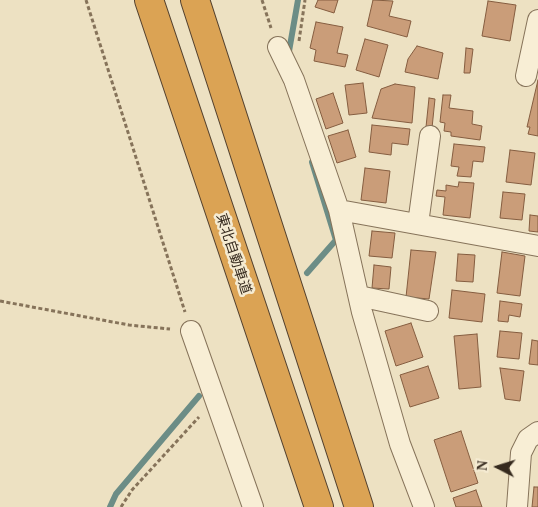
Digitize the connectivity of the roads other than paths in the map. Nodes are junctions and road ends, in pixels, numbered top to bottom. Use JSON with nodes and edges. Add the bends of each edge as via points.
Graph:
{"nodes":[{"id":1,"x":149,"y":0,"type":"edge"},
{"id":2,"x":195,"y":0,"type":"edge"},
{"id":3,"x":538,"y":20,"type":"edge"},
{"id":4,"x":278,"y":47,"type":"road end"},
{"id":5,"x":526,"y":76,"type":"dead end"},
{"id":6,"x":430,"y":136,"type":"dead end"},
{"id":7,"x":339,"y":210,"type":"junction"},
{"id":8,"x":418,"y":224,"type":"junction"},
{"id":9,"x":538,"y":246,"type":"edge"},
{"id":10,"x":358,"y":296,"type":"junction"},
{"id":11,"x":428,"y":311,"type":"dead end"},
{"id":12,"x":191,"y":331,"type":"road end"},
{"id":13,"x":538,"y":432,"type":"edge"},
{"id":14,"x":253,"y":507,"type":"edge"},
{"id":15,"x":319,"y":507,"type":"edge"},
{"id":16,"x":359,"y":507,"type":"edge"},
{"id":17,"x":424,"y":507,"type":"edge"},
{"id":18,"x":517,"y":507,"type":"edge"}],
"edges":[{"from":1,"to":15,"type":"highway","name":"東北自動車道"},
{"from":2,"to":16,"type":"highway"},
{"from":3,"to":5,"type":"street"},
{"from":4,"to":7,"type":"street"},
{"from":6,"to":8,"type":"street"},
{"from":7,"to":8,"type":"street"},
{"from":7,"to":10,"type":"street"},
{"from":8,"to":9,"type":"street"},
{"from":10,"to":11,"type":"street"},
{"from":10,"to":17,"type":"street","via":[[400,444]]},
{"from":12,"to":14,"type":"street"},
{"from":13,"to":18,"type":"street","via":[[528,439],[521,453]]}]}
